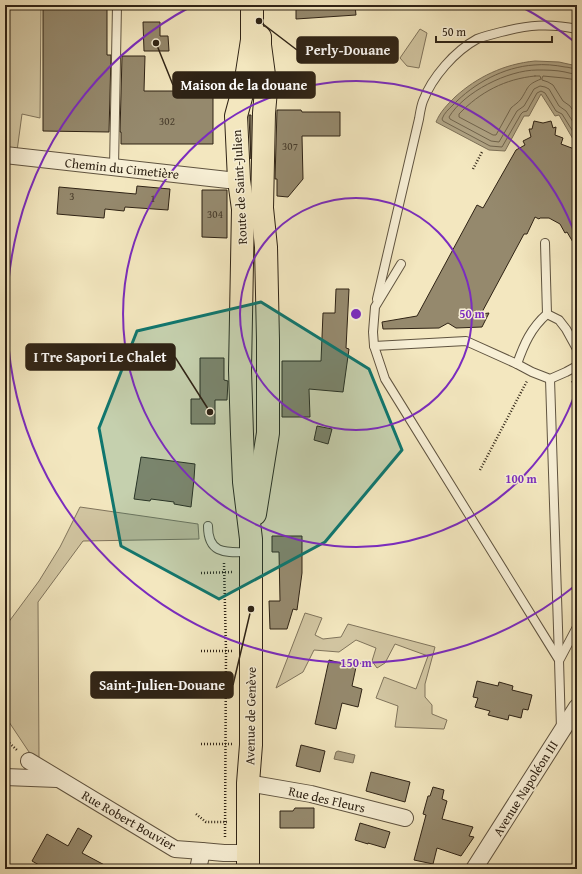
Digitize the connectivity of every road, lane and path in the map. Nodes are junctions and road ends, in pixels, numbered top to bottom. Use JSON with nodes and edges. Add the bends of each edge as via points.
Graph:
{"nodes":[{"id":1,"x":117,"y":5,"type":"edge"},
{"id":2,"x":252,"y":5,"type":"edge"},
{"id":3,"x":259,"y":5,"type":"edge"},
{"id":4,"x":577,"y":28,"type":"edge"},
{"id":5,"x":482,"y":152,"type":"dead end"},
{"id":6,"x":5,"y":155,"type":"edge"},
{"id":7,"x":114,"y":168,"type":"junction"},
{"id":8,"x":473,"y":169,"type":"dead end"},
{"id":9,"x":239,"y":180,"type":"junction"},
{"id":10,"x":253,"y":208,"type":"junction"},
{"id":11,"x":545,"y":243,"type":"dead end"},
{"id":12,"x":401,"y":264,"type":"dead end"},
{"id":13,"x":375,"y":307,"type":"junction"},
{"id":14,"x":548,"y":314,"type":"junction"},
{"id":15,"x":241,"y":340,"type":"junction"},
{"id":16,"x":268,"y":340,"type":"junction"},
{"id":17,"x":374,"y":346,"type":"junction"},
{"id":18,"x":577,"y":349,"type":"edge"},
{"id":19,"x":517,"y":364,"type":"junction"},
{"id":20,"x":577,"y":366,"type":"edge"},
{"id":21,"x":268,"y":368,"type":"joint"},
{"id":22,"x":240,"y":370,"type":"joint"},
{"id":23,"x":532,"y":372,"type":"junction"},
{"id":24,"x":550,"y":379,"type":"junction"},
{"id":25,"x":253,"y":461,"type":"junction"},
{"id":26,"x":480,"y":470,"type":"dead end"},
{"id":27,"x":208,"y":526,"type":"dead end"},
{"id":28,"x":226,"y":552,"type":"junction"},
{"id":29,"x":251,"y":554,"type":"junction"},
{"id":30,"x":224,"y":572,"type":"junction"},
{"id":31,"x":201,"y":573,"type":"dead end"},
{"id":32,"x":577,"y":627,"type":"edge"},
{"id":33,"x":201,"y":651,"type":"dead end"},
{"id":34,"x":226,"y":651,"type":"junction"},
{"id":35,"x":251,"y":652,"type":"junction"},
{"id":36,"x":560,"y":660,"type":"junction"},
{"id":37,"x":577,"y":706,"type":"edge"},
{"id":38,"x":561,"y":732,"type":"junction"},
{"id":39,"x":201,"y":744,"type":"dead end"},
{"id":40,"x":226,"y":744,"type":"junction"},
{"id":41,"x":251,"y":745,"type":"junction"},
{"id":42,"x":29,"y":761,"type":"dead end"},
{"id":43,"x":5,"y":777,"type":"edge"},
{"id":44,"x":59,"y":779,"type":"junction"},
{"id":45,"x":248,"y":782,"type":"junction"},
{"id":46,"x":405,"y":818,"type":"dead end"},
{"id":47,"x":202,"y":851,"type":"junction"},
{"id":48,"x":224,"y":853,"type":"junction"},
{"id":49,"x":248,"y":861,"type":"edge"},
{"id":50,"x":198,"y":869,"type":"edge"},
{"id":51,"x":474,"y":869,"type":"edge"}],
"edges":[{"from":1,"to":7,"type":"lane"},
{"from":2,"to":9,"type":"main road","name":"Route de Saint-Julien","via":[[252,40],[246,79],[236,116]]},
{"from":3,"to":10,"type":"main road","name":"Route de Saint-Julien","via":[[260,45],[266,90]]},
{"from":4,"to":13,"type":"lane","via":[[537,25],[488,35],[461,50],[437,76],[422,102]]},
{"from":5,"to":8,"type":"path"},
{"from":6,"to":7,"type":"street","name":"Chemin du Cimetière"},
{"from":7,"to":9,"type":"street","name":"Chemin du Cimetière"},
{"from":9,"to":10,"type":"main road","name":"Route de Saint-Julien"},
{"from":10,"to":15,"type":"main road","name":"Route de Saint-Julien","via":[[242,281]]},
{"from":10,"to":16,"type":"main road","name":"Route de Saint-Julien","via":[[266,247]]},
{"from":11,"to":14,"type":"lane"},
{"from":12,"to":13,"type":"lane"},
{"from":13,"to":17,"type":"lane"},
{"from":14,"to":18,"type":"lane","via":[[559,320]]},
{"from":14,"to":19,"type":"lane","via":[[540,320],[525,342]]},
{"from":15,"to":16,"type":"main road"},
{"from":15,"to":22,"type":"main road","name":"Route de Saint-Julien"},
{"from":16,"to":21,"type":"main road","name":"Route de Saint-Julien"},
{"from":17,"to":19,"type":"lane","via":[[466,341]]},
{"from":17,"to":36,"type":"lane","via":[[386,379]]},
{"from":19,"to":23,"type":"lane"},
{"from":20,"to":24,"type":"lane"},
{"from":21,"to":25,"type":"main road","name":"Avenue de Genève","via":[[268,433]]},
{"from":22,"to":25,"type":"main road","name":"Avenue de Genève"},
{"from":23,"to":24,"type":"lane"},
{"from":23,"to":26,"type":"path"},
{"from":24,"to":36,"type":"lane"},
{"from":25,"to":29,"type":"main road","name":"Avenue de Genève"},
{"from":27,"to":28,"type":"lane","via":[[211,543],[220,551]]},
{"from":28,"to":29,"type":"lane"},
{"from":28,"to":30,"type":"path"},
{"from":29,"to":30,"type":"path"},
{"from":29,"to":35,"type":"main road","name":"Avenue de Genève"},
{"from":30,"to":31,"type":"path"},
{"from":30,"to":34,"type":"path"},
{"from":32,"to":36,"type":"lane"},
{"from":33,"to":34,"type":"path"},
{"from":34,"to":35,"type":"path"},
{"from":34,"to":40,"type":"path"},
{"from":35,"to":41,"type":"main road","name":"Avenue de Genève"},
{"from":36,"to":38,"type":"lane"},
{"from":37,"to":38,"type":"street","name":"Avenue Napoléon III"},
{"from":38,"to":51,"type":"street","name":"Avenue Napoléon III"},
{"from":39,"to":40,"type":"path"},
{"from":40,"to":41,"type":"path"},
{"from":40,"to":48,"type":"path"},
{"from":41,"to":45,"type":"main road","name":"Avenue de Genève"},
{"from":42,"to":44,"type":"street","name":"Rue Robert Bouvier"},
{"from":43,"to":44,"type":"street","name":"Rue Robert Bouvier"},
{"from":44,"to":47,"type":"street","name":"Rue Robert Bouvier","via":[[175,849]]},
{"from":45,"to":46,"type":"street","name":"Rue des Fleurs","via":[[311,794]]},
{"from":45,"to":49,"type":"main road","name":"Avenue de Genève"},
{"from":47,"to":48,"type":"street","name":"Rue Robert Bouvier"},
{"from":47,"to":50,"type":"street"},
{"from":48,"to":49,"type":"street","name":"Rue Robert Bouvier"}]}
